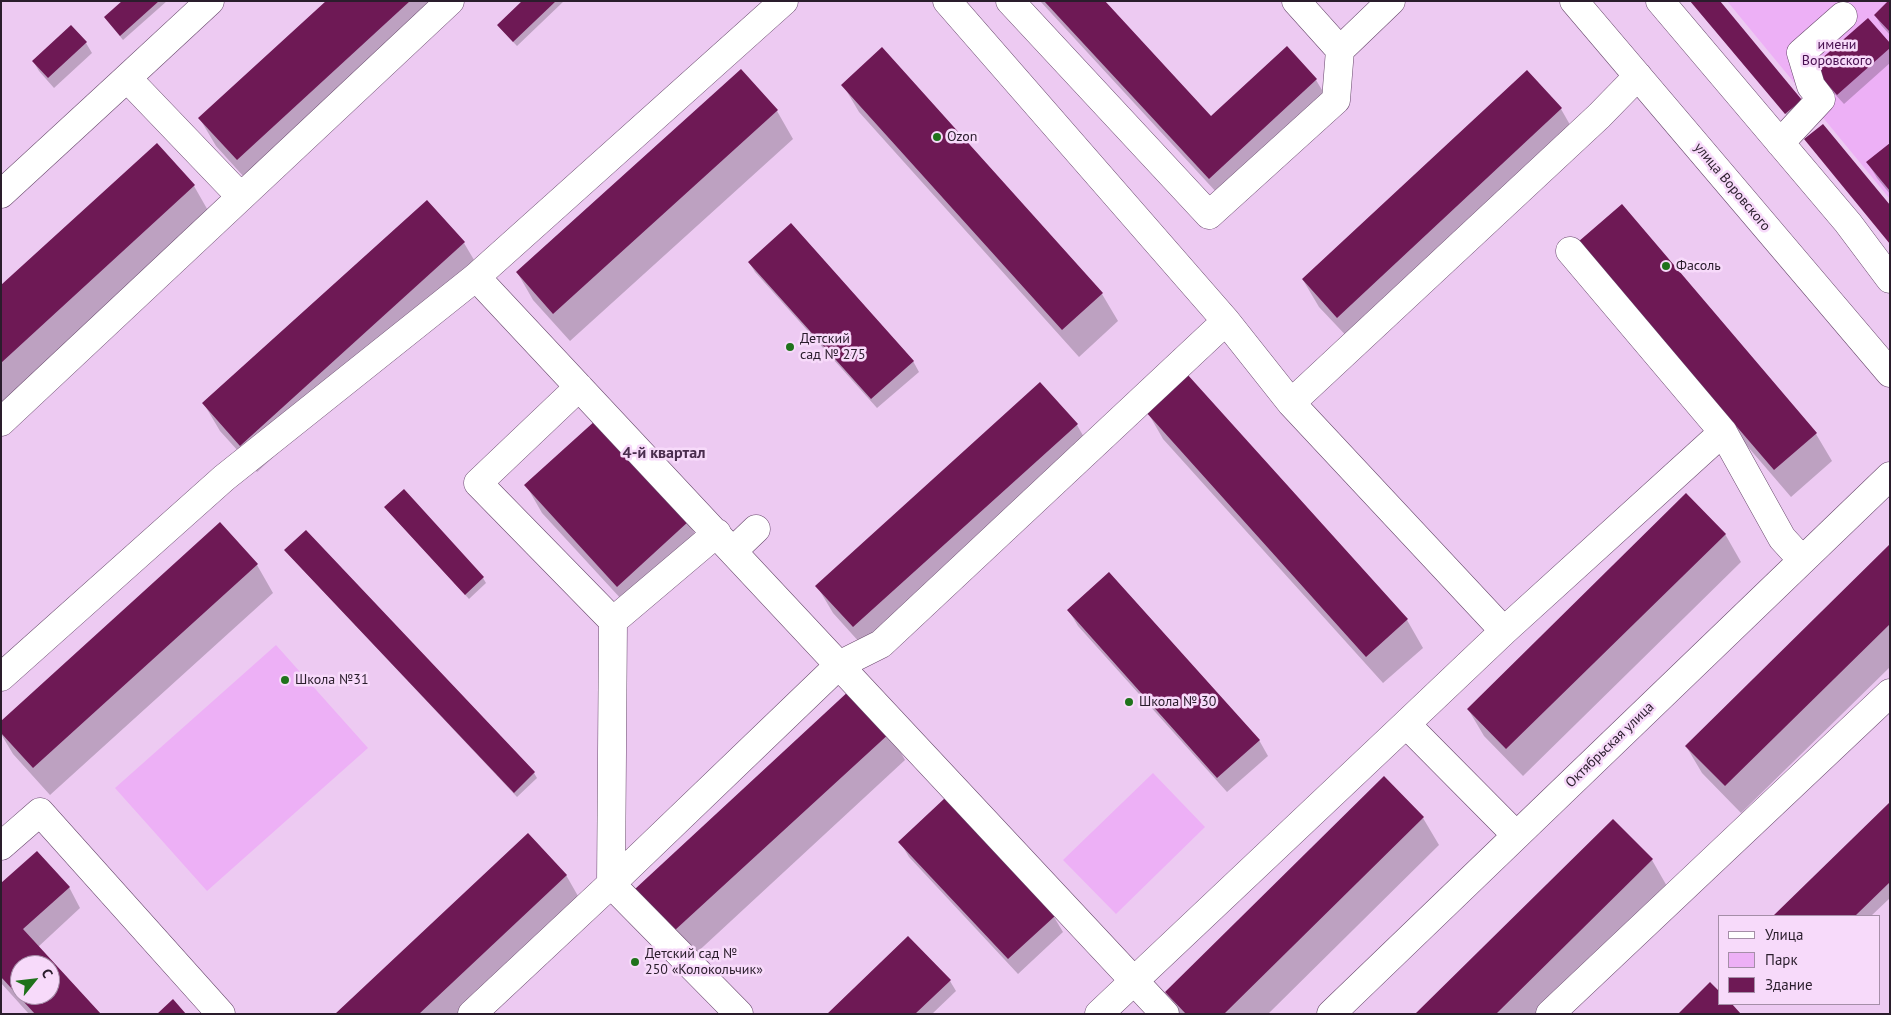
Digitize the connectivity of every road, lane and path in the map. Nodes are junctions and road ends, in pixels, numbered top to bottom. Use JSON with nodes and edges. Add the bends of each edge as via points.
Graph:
{"nodes":[{"id":1,"x":210,"y":1,"type":"edge"},
{"id":2,"x":450,"y":1,"type":"edge"},
{"id":3,"x":784,"y":1,"type":"edge"},
{"id":4,"x":946,"y":1,"type":"edge"},
{"id":5,"x":1010,"y":1,"type":"edge"},
{"id":6,"x":1296,"y":1,"type":"edge"},
{"id":7,"x":1391,"y":1,"type":"edge"},
{"id":8,"x":1574,"y":1,"type":"edge"},
{"id":9,"x":1660,"y":1,"type":"edge"},
{"id":10,"x":1842,"y":16,"type":"dead end"},
{"id":11,"x":1340,"y":50,"type":"junction"},
{"id":12,"x":1638,"y":76,"type":"junction"},
{"id":13,"x":127,"y":78,"type":"junction"},
{"id":14,"x":1780,"y":143,"type":"junction"},
{"id":15,"x":1,"y":194,"type":"edge"},
{"id":16,"x":241,"y":197,"type":"junction"},
{"id":17,"x":1570,"y":251,"type":"dead end"},
{"id":18,"x":476,"y":277,"type":"junction"},
{"id":19,"x":1890,"y":279,"type":"edge"},
{"id":20,"x":1226,"y":321,"type":"junction"},
{"id":21,"x":1890,"y":373,"type":"edge"},
{"id":22,"x":579,"y":387,"type":"junction"},
{"id":23,"x":1291,"y":403,"type":"junction"},
{"id":24,"x":3,"y":416,"type":"edge"},
{"id":25,"x":1723,"y":432,"type":"junction"},
{"id":26,"x":1890,"y":476,"type":"edge"},
{"id":27,"x":756,"y":529,"type":"dead end"},
{"id":28,"x":725,"y":542,"type":"junction"},
{"id":29,"x":1802,"y":560,"type":"junction"},
{"id":30,"x":613,"y":621,"type":"junction"},
{"id":31,"x":1504,"y":631,"type":"junction"},
{"id":32,"x":839,"y":665,"type":"junction"},
{"id":33,"x":1,"y":677,"type":"edge"},
{"id":34,"x":1890,"y":693,"type":"edge"},
{"id":35,"x":1406,"y":724,"type":"junction"},
{"id":36,"x":1516,"y":835,"type":"junction"},
{"id":37,"x":1,"y":846,"type":"edge"},
{"id":38,"x":611,"y":884,"type":"junction"},
{"id":39,"x":1134,"y":980,"type":"junction"},
{"id":40,"x":221,"y":1014,"type":"edge"},
{"id":41,"x":472,"y":1014,"type":"edge"},
{"id":42,"x":739,"y":1014,"type":"edge"},
{"id":43,"x":1099,"y":1014,"type":"edge"},
{"id":44,"x":1166,"y":1014,"type":"edge"},
{"id":45,"x":1331,"y":1014,"type":"edge"},
{"id":46,"x":1550,"y":1014,"type":"edge"}],
"edges":[{"from":1,"to":13,"type":"street"},
{"from":2,"to":16,"type":"street"},
{"from":3,"to":18,"type":"street"},
{"from":4,"to":20,"type":"street"},
{"from":5,"to":11,"type":"street","via":[[1209,215],[1336,100]]},
{"from":6,"to":11,"type":"street"},
{"from":7,"to":11,"type":"street"},
{"from":8,"to":12,"type":"street","name":"улица Воровского"},
{"from":9,"to":14,"type":"street"},
{"from":10,"to":14,"type":"street","via":[[1801,53],[1811,86],[1821,99]]},
{"from":12,"to":21,"type":"street","name":"улица Воровского"},
{"from":12,"to":23,"type":"street"},
{"from":13,"to":15,"type":"street"},
{"from":13,"to":16,"type":"street"},
{"from":14,"to":19,"type":"street","via":[[1848,223]]},
{"from":16,"to":24,"type":"street"},
{"from":17,"to":25,"type":"street"},
{"from":18,"to":22,"type":"street"},
{"from":18,"to":33,"type":"street","via":[[224,478]]},
{"from":20,"to":23,"type":"street"},
{"from":20,"to":32,"type":"street","via":[[881,644]]},
{"from":22,"to":28,"type":"street"},
{"from":22,"to":30,"type":"street","via":[[478,483]]},
{"from":23,"to":31,"type":"street"},
{"from":25,"to":29,"type":"street","via":[[1782,538]]},
{"from":25,"to":31,"type":"street"},
{"from":26,"to":29,"type":"street","name":"Октябрьская улица"},
{"from":27,"to":28,"type":"street"},
{"from":28,"to":30,"type":"street"},
{"from":28,"to":32,"type":"street"},
{"from":29,"to":36,"type":"street","name":"Октябрьская улица"},
{"from":30,"to":38,"type":"street"},
{"from":31,"to":35,"type":"street"},
{"from":32,"to":38,"type":"street"},
{"from":32,"to":39,"type":"street"},
{"from":34,"to":46,"type":"street"},
{"from":35,"to":36,"type":"street"},
{"from":35,"to":39,"type":"street"},
{"from":36,"to":45,"type":"street","name":"Октябрьская улица"},
{"from":37,"to":40,"type":"street","via":[[40,812]]},
{"from":38,"to":41,"type":"street"},
{"from":38,"to":42,"type":"street"},
{"from":39,"to":43,"type":"street"},
{"from":39,"to":44,"type":"street"}]}
